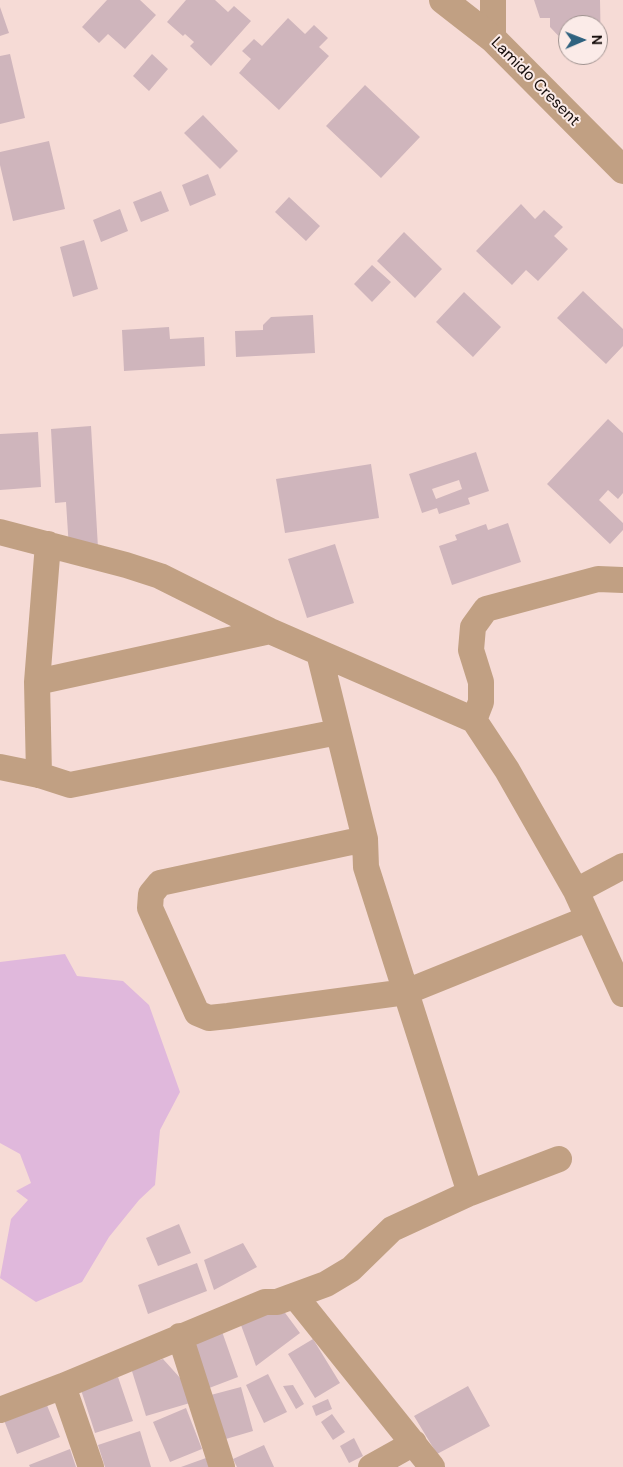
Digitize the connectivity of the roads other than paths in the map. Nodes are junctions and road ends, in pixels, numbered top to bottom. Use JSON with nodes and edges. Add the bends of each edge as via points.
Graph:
{"nodes":[{"id":1,"x":443,"y":0,"type":"edge"},
{"id":2,"x":493,"y":0,"type":"edge"},
{"id":3,"x":493,"y":39,"type":"junction"},
{"id":4,"x":623,"y":170,"type":"edge"},
{"id":5,"x":0,"y":532,"type":"edge"},
{"id":6,"x":48,"y":544,"type":"junction"},
{"id":7,"x":623,"y":580,"type":"edge"},
{"id":8,"x":270,"y":631,"type":"junction"},
{"id":9,"x":319,"y":653,"type":"junction"},
{"id":10,"x":37,"y":682,"type":"junction"},
{"id":11,"x":474,"y":720,"type":"junction"},
{"id":12,"x":338,"y":732,"type":"junction"},
{"id":13,"x":0,"y":767,"type":"edge"},
{"id":14,"x":39,"y":775,"type":"junction"},
{"id":15,"x":365,"y":840,"type":"junction"},
{"id":16,"x":623,"y":866,"type":"edge"},
{"id":17,"x":576,"y":891,"type":"junction"},
{"id":18,"x":587,"y":919,"type":"junction"},
{"id":19,"x":406,"y":992,"type":"junction"},
{"id":20,"x":623,"y":994,"type":"edge"},
{"id":21,"x":559,"y":1159,"type":"dead end"},
{"id":22,"x":470,"y":1193,"type":"junction"},
{"id":23,"x":295,"y":1296,"type":"junction"},
{"id":24,"x":180,"y":1336,"type":"junction"},
{"id":25,"x":63,"y":1386,"type":"junction"},
{"id":26,"x":0,"y":1410,"type":"edge"},
{"id":27,"x":414,"y":1442,"type":"junction"},
{"id":28,"x":91,"y":1467,"type":"edge"},
{"id":29,"x":222,"y":1467,"type":"edge"},
{"id":30,"x":371,"y":1467,"type":"edge"},
{"id":31,"x":432,"y":1467,"type":"edge"}],
"edges":[{"from":1,"to":3,"type":"street","name":"Lamido Cresent"},
{"from":2,"to":3,"type":"street"},
{"from":3,"to":4,"type":"street","name":"Lamido Cresent"},
{"from":5,"to":6,"type":"street"},
{"from":6,"to":8,"type":"street","via":[[160,576]]},
{"from":6,"to":10,"type":"street"},
{"from":7,"to":11,"type":"street","via":[[598,579],[486,609],[473,627],[471,650],[481,682],[482,702]]},
{"from":8,"to":9,"type":"street"},
{"from":8,"to":10,"type":"street"},
{"from":9,"to":11,"type":"street"},
{"from":9,"to":12,"type":"street"},
{"from":10,"to":14,"type":"street"},
{"from":11,"to":17,"type":"street","via":[[507,770]]},
{"from":12,"to":14,"type":"street","via":[[70,785]]},
{"from":12,"to":15,"type":"street"},
{"from":13,"to":14,"type":"street"},
{"from":15,"to":19,"type":"street","via":[[366,867]]},
{"from":15,"to":19,"type":"street","via":[[160,883],[151,894],[150,908],[197,1013],[209,1018]]},
{"from":16,"to":17,"type":"street"},
{"from":17,"to":18,"type":"street"},
{"from":18,"to":19,"type":"street"},
{"from":18,"to":20,"type":"street"},
{"from":19,"to":22,"type":"street"},
{"from":21,"to":22,"type":"street"},
{"from":22,"to":23,"type":"street","via":[[392,1229],[351,1269],[326,1284]]},
{"from":23,"to":24,"type":"street","via":[[265,1302]]},
{"from":23,"to":27,"type":"street"},
{"from":24,"to":25,"type":"street"},
{"from":24,"to":29,"type":"street"},
{"from":25,"to":26,"type":"street"},
{"from":25,"to":28,"type":"street"},
{"from":27,"to":30,"type":"street"},
{"from":27,"to":31,"type":"street"}]}
